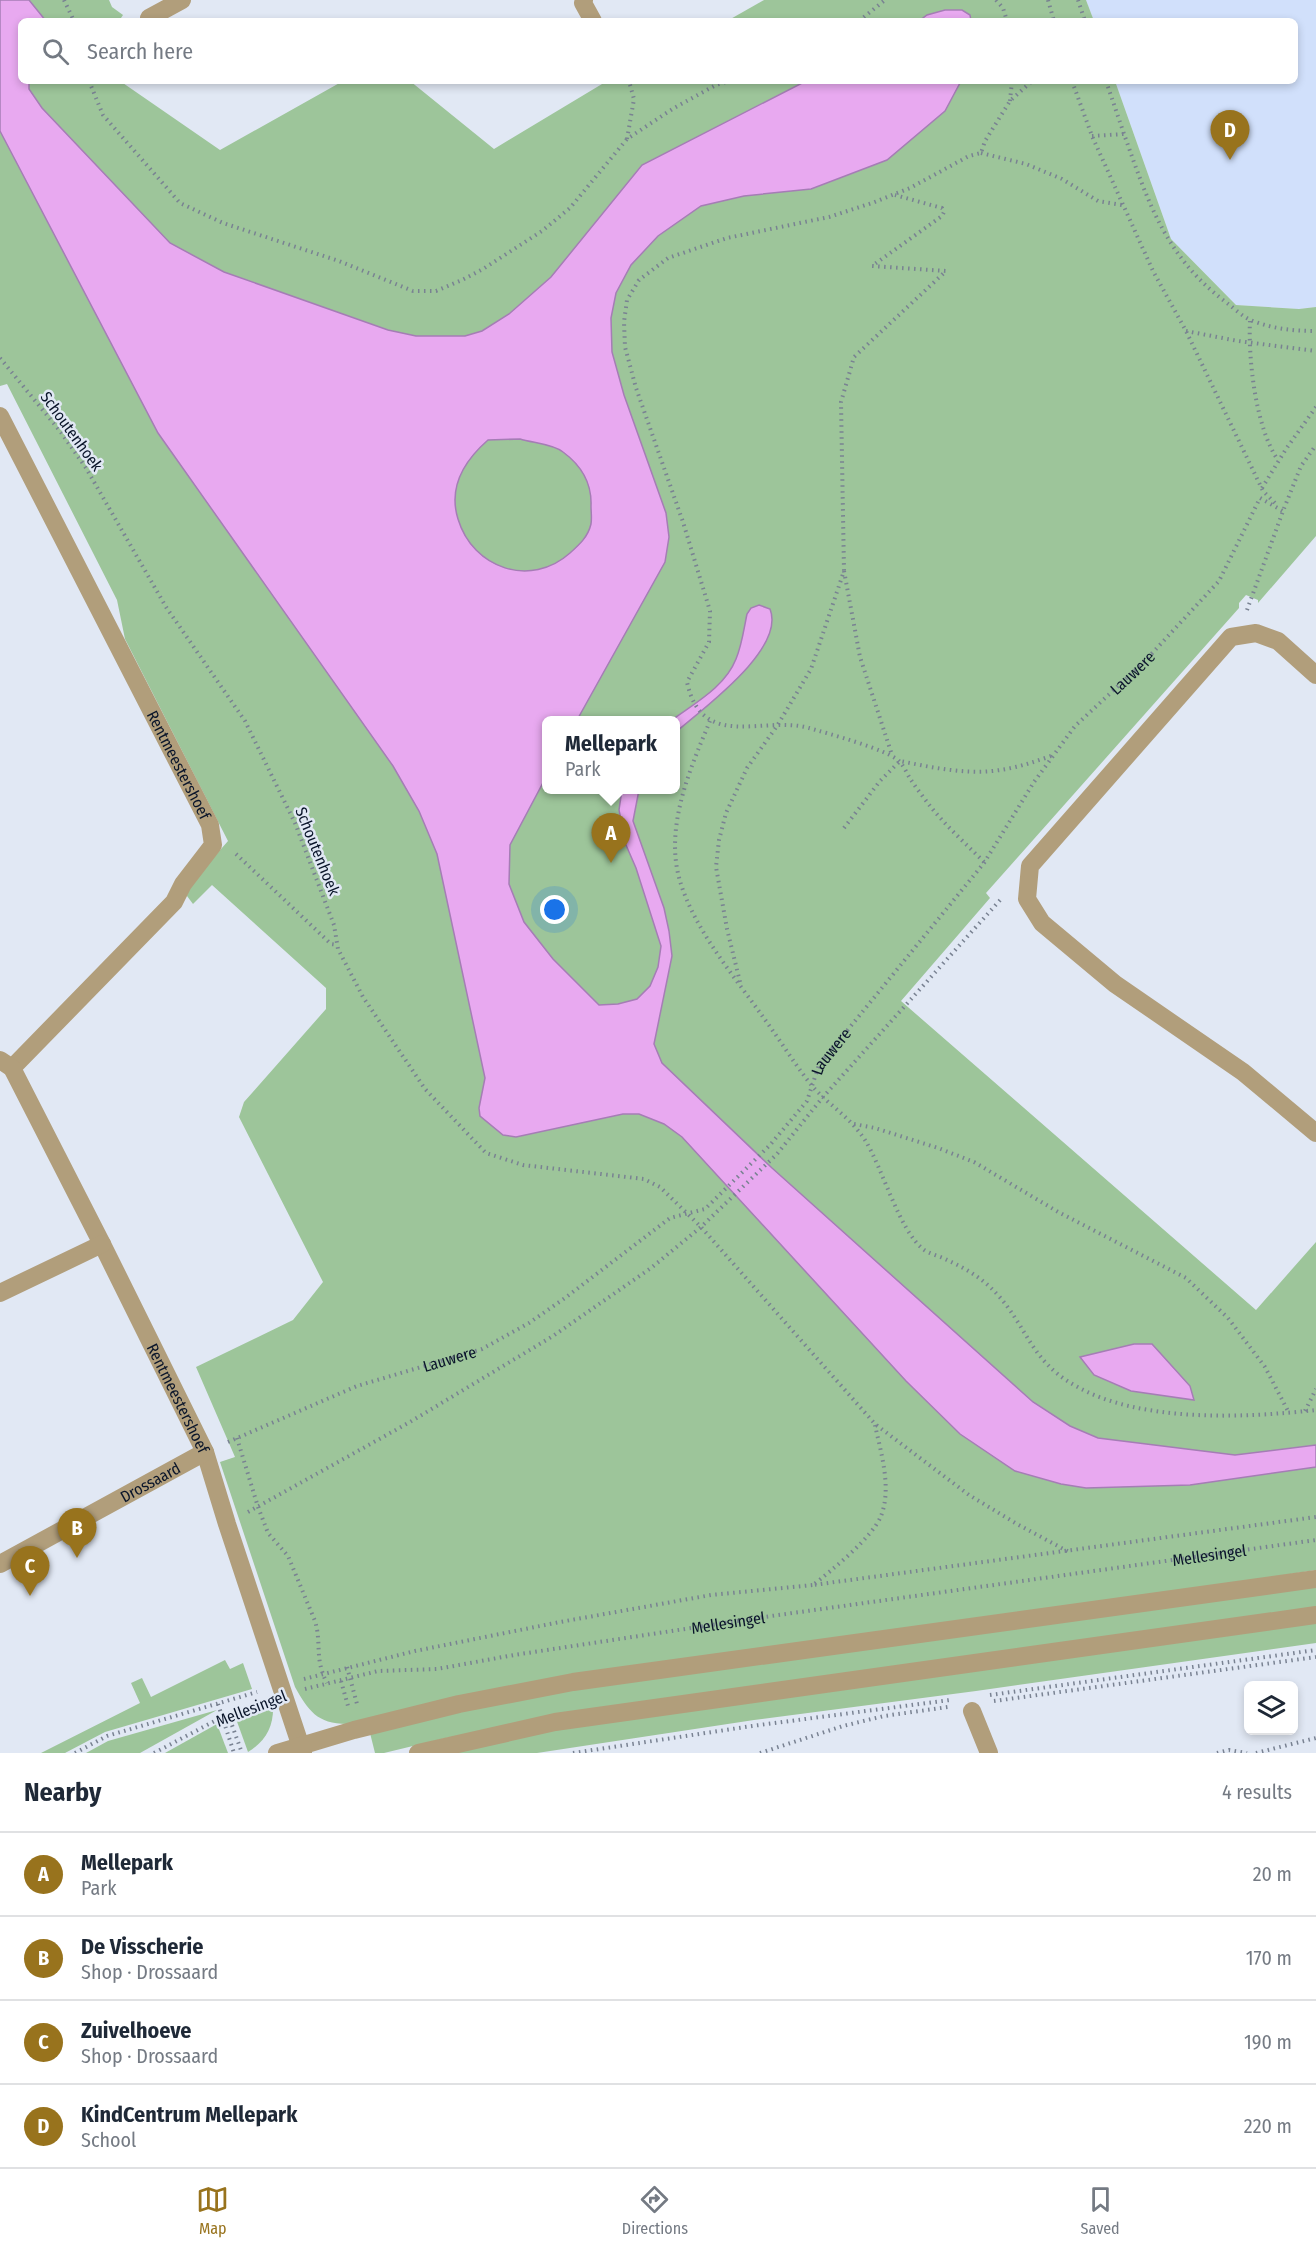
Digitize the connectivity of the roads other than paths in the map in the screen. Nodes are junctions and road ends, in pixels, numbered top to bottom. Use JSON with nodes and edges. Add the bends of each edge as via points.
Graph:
{"nodes":[{"id":1,"x":182,"y":0,"type":"edge"},
{"id":2,"x":584,"y":0,"type":"edge"},
{"id":3,"x":149,"y":18,"type":"dead end"},
{"id":4,"x":592,"y":18,"type":"edge"},
{"id":5,"x":0,"y":416,"type":"edge"},
{"id":6,"x":1316,"y":675,"type":"edge"},
{"id":7,"x":6,"y":1064,"type":"edge"},
{"id":8,"x":1316,"y":1133,"type":"edge"},
{"id":9,"x":102,"y":1244,"type":"junction"},
{"id":10,"x":0,"y":1293,"type":"edge"},
{"id":11,"x":205,"y":1452,"type":"junction"},
{"id":12,"x":0,"y":1564,"type":"edge"},
{"id":13,"x":1316,"y":1579,"type":"edge"},
{"id":14,"x":1316,"y":1615,"type":"edge"},
{"id":15,"x":971,"y":1704,"type":"road end"},
{"id":16,"x":302,"y":1749,"type":"edge"},
{"id":17,"x":277,"y":1753,"type":"edge"},
{"id":18,"x":418,"y":1753,"type":"edge"},
{"id":19,"x":989,"y":1753,"type":"edge"}],
"edges":[{"from":1,"to":3,"type":"street"},
{"from":2,"to":4,"type":"street"},
{"from":5,"to":7,"type":"street","name":"Rentmeestershoef","via":[[210,825],[213,845],[174,902]]},
{"from":6,"to":8,"type":"street","via":[[1278,641],[1256,633],[1231,637],[1030,866],[1027,899],[1042,922],[1115,984],[1243,1072]]},
{"from":7,"to":9,"type":"street","name":"Rentmeestershoef"},
{"from":9,"to":10,"type":"street"},
{"from":9,"to":11,"type":"street","name":"Rentmeestershoef"},
{"from":11,"to":12,"type":"street","name":"Drossaard"},
{"from":11,"to":16,"type":"street","name":"Rentmeestershoef"},
{"from":13,"to":16,"type":"street","via":[[573,1682],[459,1704]]},
{"from":14,"to":18,"type":"street","via":[[555,1722]]},
{"from":15,"to":19,"type":"street"},
{"from":16,"to":17,"type":"street"}]}
